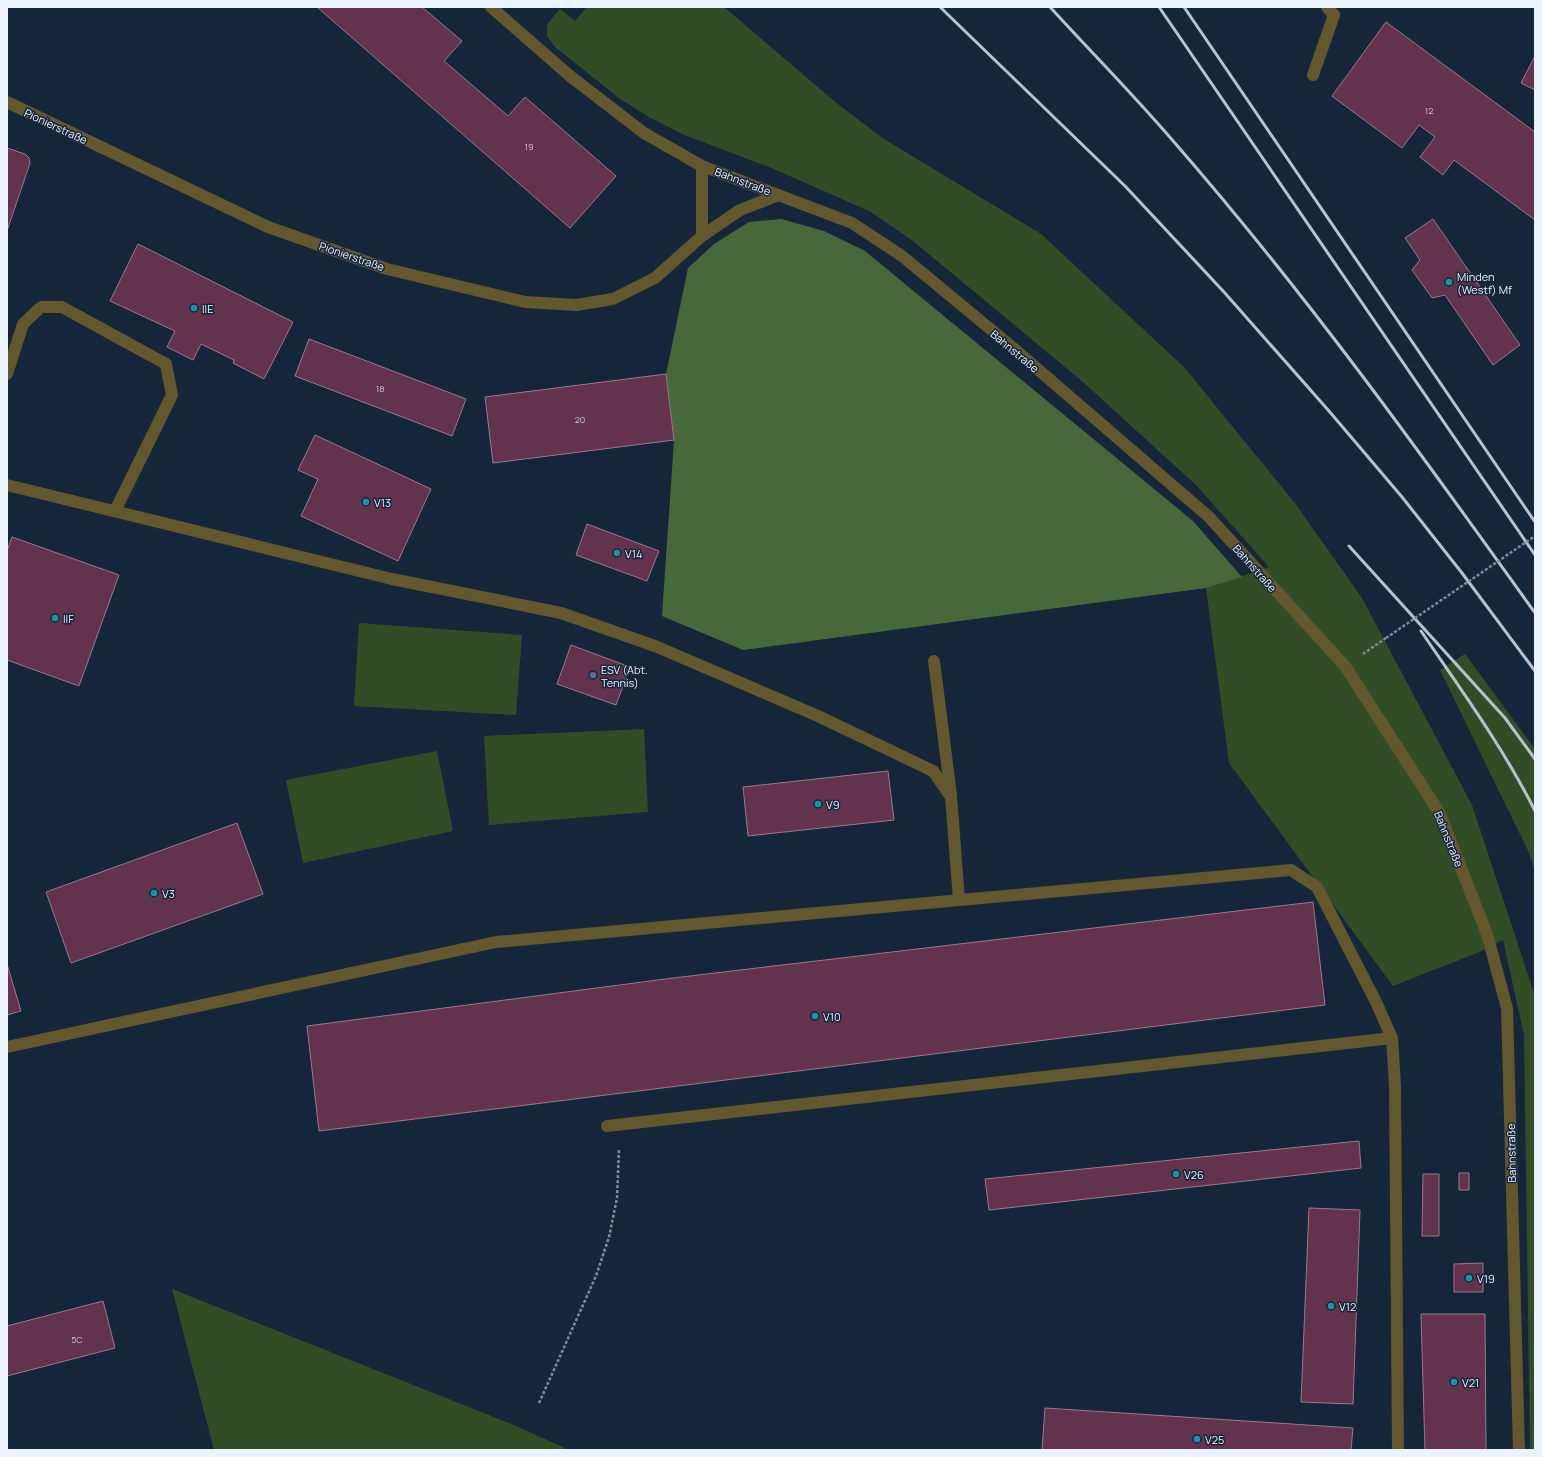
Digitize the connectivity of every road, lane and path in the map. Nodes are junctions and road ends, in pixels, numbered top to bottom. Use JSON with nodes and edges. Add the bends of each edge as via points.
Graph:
{"nodes":[{"id":1,"x":491,"y":7,"type":"edge"},
{"id":2,"x":1327,"y":7,"type":"edge"},
{"id":3,"x":1313,"y":75,"type":"dead end"},
{"id":4,"x":7,"y":102,"type":"edge"},
{"id":5,"x":702,"y":166,"type":"junction"},
{"id":6,"x":779,"y":195,"type":"junction"},
{"id":7,"x":702,"y":236,"type":"junction"},
{"id":8,"x":7,"y":374,"type":"edge"},
{"id":9,"x":7,"y":485,"type":"edge"},
{"id":10,"x":115,"y":512,"type":"junction"},
{"id":11,"x":1535,"y":536,"type":"edge"},
{"id":12,"x":1386,"y":638,"type":"dead end"},
{"id":13,"x":934,"y":661,"type":"dead end"},
{"id":14,"x":951,"y":797,"type":"junction"},
{"id":15,"x":959,"y":900,"type":"junction"},
{"id":16,"x":1392,"y":1038,"type":"junction"},
{"id":17,"x":7,"y":1048,"type":"edge"},
{"id":18,"x":612,"y":1126,"type":"joint"},
{"id":19,"x":539,"y":1403,"type":"dead end"},
{"id":20,"x":1398,"y":1450,"type":"edge"},
{"id":21,"x":1519,"y":1450,"type":"edge"}],
"edges":[{"from":1,"to":5,"type":"street","name":"Bahnstraße","via":[[570,76],[644,133]]},
{"from":2,"to":3,"type":"street","via":[[1334,16]]},
{"from":4,"to":7,"type":"street","name":"Pionierstraße","via":[[268,227],[387,269],[525,302],[576,305],[613,298],[655,278]]},
{"from":5,"to":6,"type":"street","name":"Bahnstraße"},
{"from":5,"to":7,"type":"street"},
{"from":6,"to":7,"type":"street","name":"Pionierstraße","via":[[740,210]]},
{"from":6,"to":21,"type":"street","name":"Bahnstraße","via":[[852,224],[902,256],[1209,517],[1345,666],[1439,812],[1487,934],[1507,1008]]},
{"from":8,"to":10,"type":"street","via":[[24,324],[41,307],[62,307],[166,364],[172,395]]},
{"from":9,"to":10,"type":"street"},
{"from":10,"to":14,"type":"street","via":[[392,579],[561,612],[655,646],[849,730],[934,771]]},
{"from":11,"to":12,"type":"path","bridge":true},
{"from":13,"to":14,"type":"street"},
{"from":14,"to":15,"type":"street"},
{"from":15,"to":16,"type":"street","via":[[1291,870],[1317,887]]},
{"from":15,"to":17,"type":"street","via":[[496,942]]},
{"from":16,"to":18,"type":"street"},
{"from":16,"to":20,"type":"street","via":[[1395,1086]]},
{"from":18,"to":19,"type":"path","via":[[618,1198],[610,1237],[596,1276]]}]}
